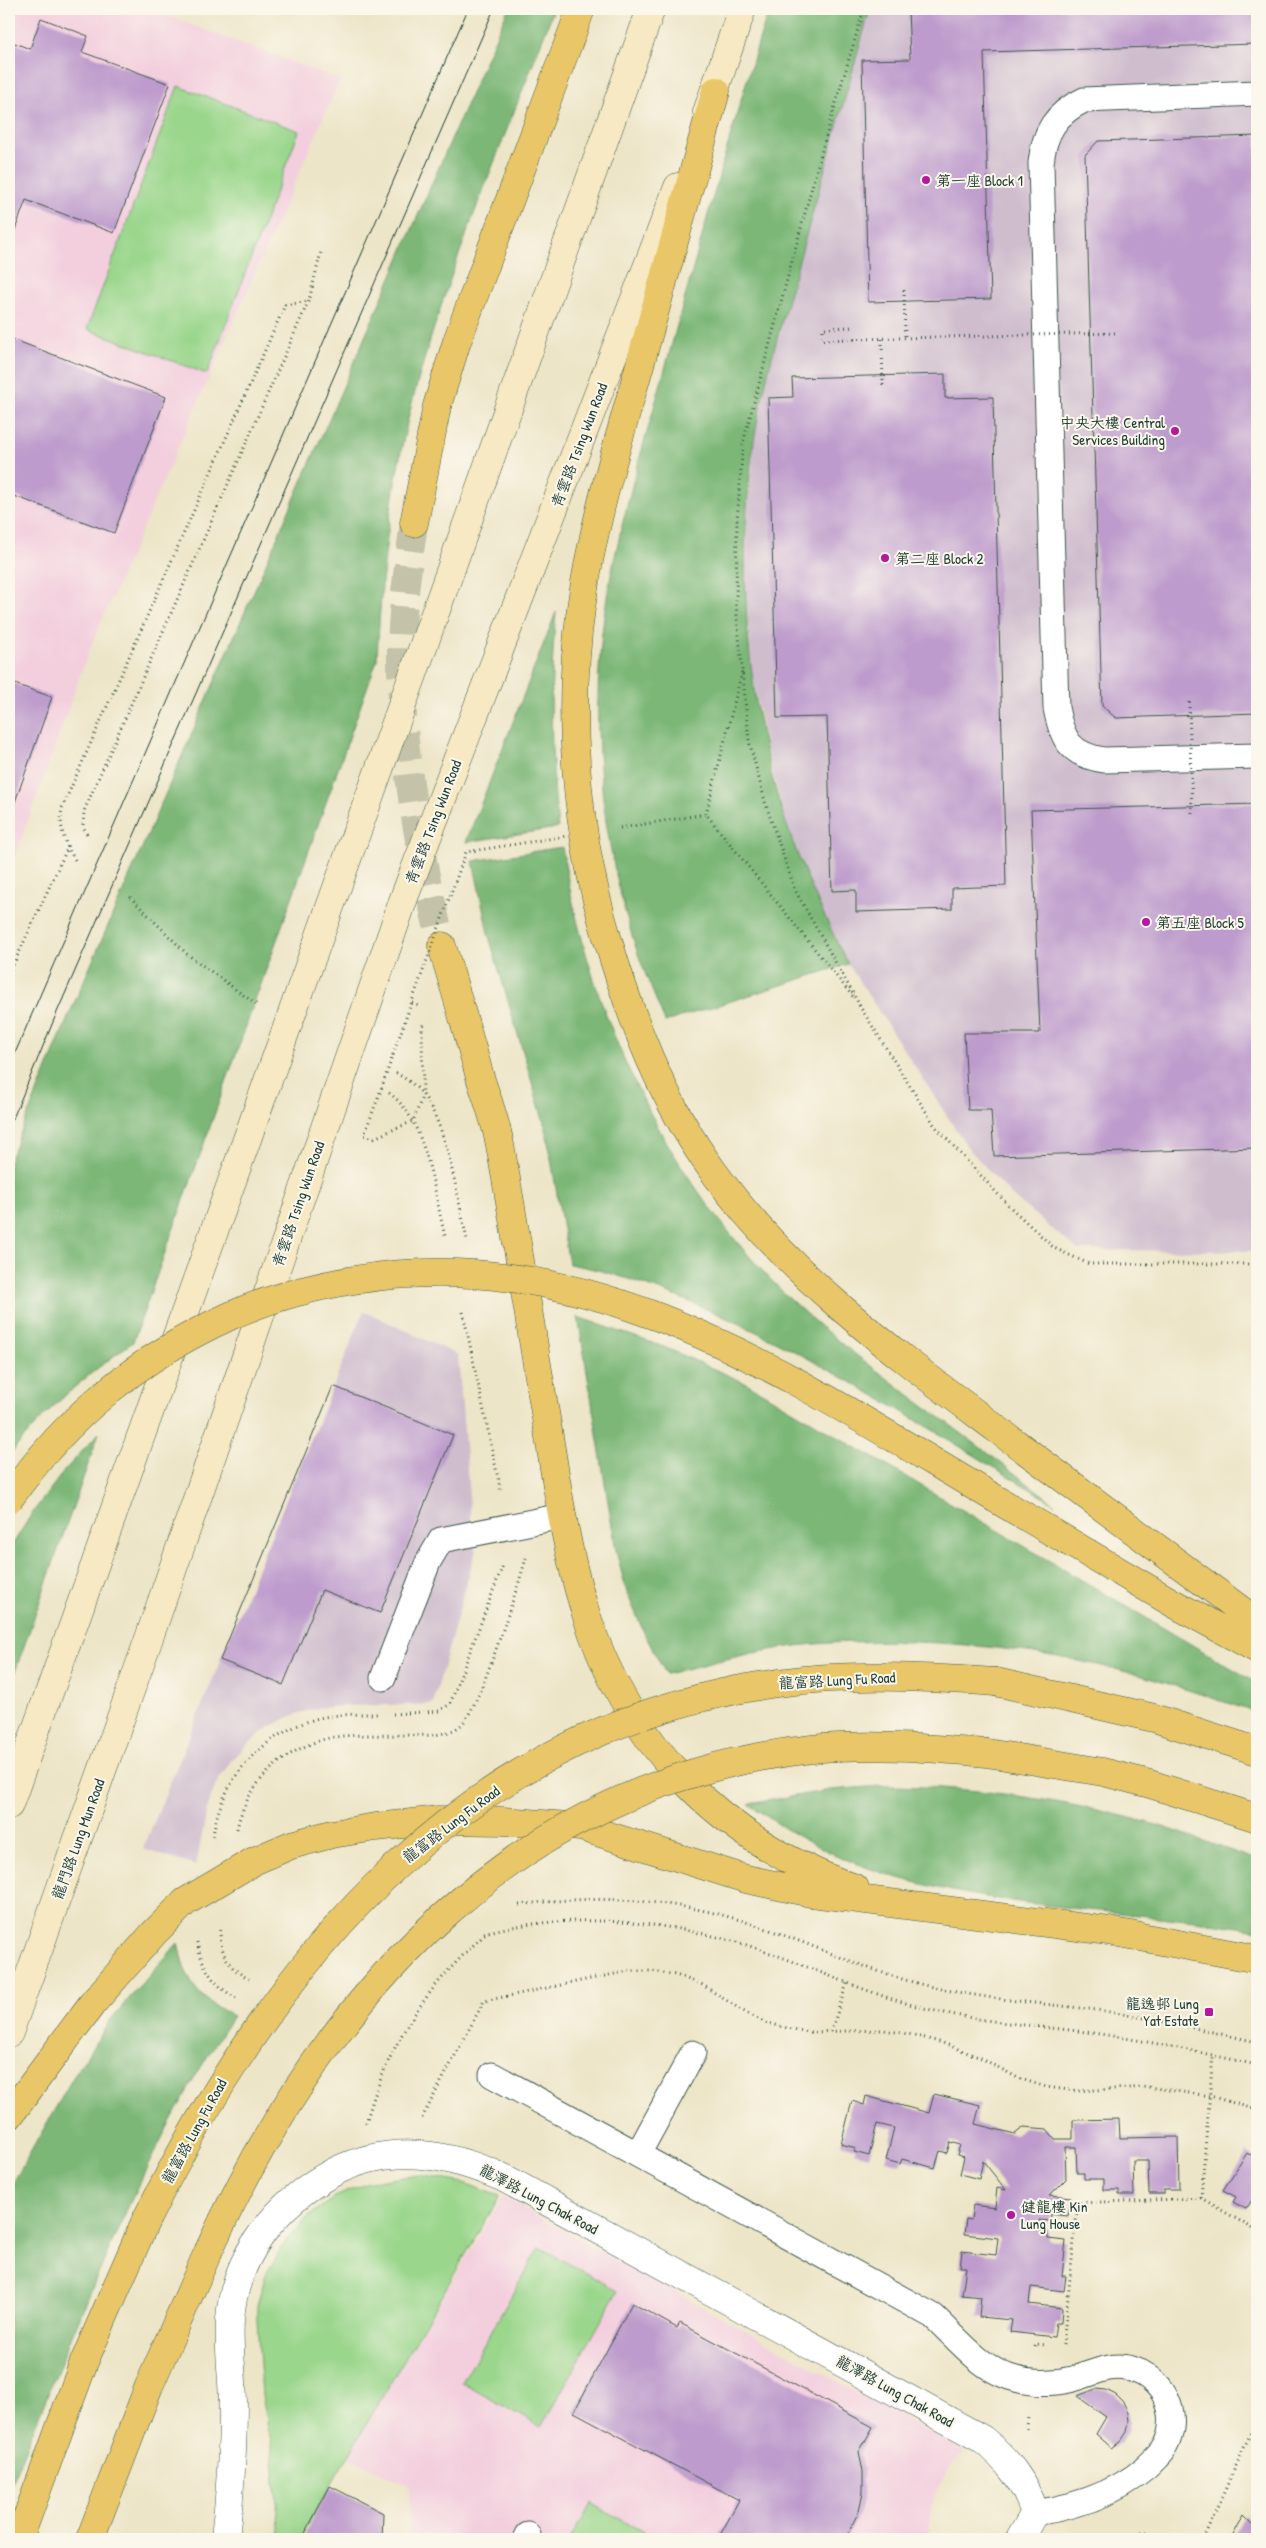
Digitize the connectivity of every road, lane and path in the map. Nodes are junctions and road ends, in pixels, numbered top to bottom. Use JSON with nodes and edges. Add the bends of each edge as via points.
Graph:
{"nodes":[{"id":1,"x":581,"y":9,"type":"edge"},
{"id":2,"x":650,"y":9,"type":"edge"},
{"id":3,"x":742,"y":9,"type":"edge"},
{"id":4,"x":864,"y":9,"type":"edge"},
{"id":5,"x":716,"y":91,"type":"junction"},
{"id":6,"x":1257,"y":94,"type":"edge"},
{"id":7,"x":321,"y":252,"type":"dead end"},
{"id":8,"x":904,"y":290,"type":"dead end"},
{"id":9,"x":309,"y":300,"type":"junction"},
{"id":10,"x":855,"y":327,"type":"dead end"},
{"id":11,"x":1117,"y":333,"type":"dead end"},
{"id":12,"x":905,"y":338,"type":"junction"},
{"id":13,"x":882,"y":339,"type":"junction"},
{"id":14,"x":883,"y":387,"type":"dead end"},
{"id":15,"x":414,"y":523,"type":"tunnel mouth"},
{"id":16,"x":743,"y":669,"type":"junction"},
{"id":17,"x":1189,"y":702,"type":"dead end"},
{"id":18,"x":1257,"y":756,"type":"edge"},
{"id":19,"x":706,"y":814,"type":"junction"},
{"id":20,"x":1192,"y":814,"type":"dead end"},
{"id":21,"x":611,"y":829,"type":"dead end"},
{"id":22,"x":87,"y":834,"type":"dead end"},
{"id":23,"x":567,"y":836,"type":"dead end"},
{"id":24,"x":68,"y":849,"type":"junction"},
{"id":25,"x":75,"y":860,"type":"dead end"},
{"id":26,"x":130,"y":897,"type":"dead end"},
{"id":27,"x":442,"y":946,"type":"tunnel mouth"},
{"id":28,"x":9,"y":974,"type":"edge"},
{"id":29,"x":860,"y":1006,"type":"junction"},
{"id":30,"x":263,"y":1009,"type":"dead end"},
{"id":31,"x":422,"y":1028,"type":"dead end"},
{"id":32,"x":396,"y":1073,"type":"dead end"},
{"id":33,"x":389,"y":1093,"type":"dead end"},
{"id":34,"x":423,"y":1095,"type":"junction"},
{"id":35,"x":413,"y":1121,"type":"junction"},
{"id":36,"x":446,"y":1240,"type":"dead end"},
{"id":37,"x":467,"y":1241,"type":"dead end"},
{"id":38,"x":1257,"y":1264,"type":"edge"},
{"id":39,"x":9,"y":1499,"type":"edge"},
{"id":40,"x":562,"y":1516,"type":"junction"},
{"id":41,"x":1257,"y":1622,"type":"edge"},
{"id":42,"x":147,"y":1644,"type":"joint"},
{"id":43,"x":1257,"y":1649,"type":"edge"},
{"id":44,"x":383,"y":1678,"type":"dead end"},
{"id":45,"x":1257,"y":1751,"type":"edge"},
{"id":46,"x":9,"y":1804,"type":"edge"},
{"id":47,"x":1257,"y":1818,"type":"edge"},
{"id":48,"x":514,"y":1905,"type":"dead end"},
{"id":49,"x":904,"y":1905,"type":"junction"},
{"id":50,"x":220,"y":1930,"type":"dead end"},
{"id":51,"x":489,"y":1932,"type":"junction"},
{"id":52,"x":197,"y":1934,"type":"dead end"},
{"id":53,"x":480,"y":1934,"type":"dead end"},
{"id":54,"x":1257,"y":1959,"type":"edge"},
{"id":55,"x":249,"y":1979,"type":"dead end"},
{"id":56,"x":847,"y":1983,"type":"junction"},
{"id":57,"x":239,"y":1999,"type":"dead end"},
{"id":58,"x":831,"y":2032,"type":"junction"},
{"id":59,"x":9,"y":2033,"type":"edge"},
{"id":60,"x":1257,"y":2042,"type":"edge"},
{"id":61,"x":693,"y":2053,"type":"dead end"},
{"id":62,"x":1213,"y":2055,"type":"junction"},
{"id":63,"x":1257,"y":2065,"type":"edge"},
{"id":64,"x":492,"y":2075,"type":"dead end"},
{"id":65,"x":1210,"y":2096,"type":"junction"},
{"id":66,"x":1257,"y":2110,"type":"edge"},
{"id":67,"x":9,"y":2116,"type":"edge"},
{"id":68,"x":418,"y":2125,"type":"dead end"},
{"id":69,"x":372,"y":2127,"type":"dead end"},
{"id":70,"x":638,"y":2154,"type":"junction"},
{"id":71,"x":1201,"y":2198,"type":"junction"},
{"id":72,"x":1257,"y":2231,"type":"edge"},
{"id":73,"x":1031,"y":2383,"type":"junction"},
{"id":74,"x":1257,"y":2420,"type":"edge"},
{"id":75,"x":1026,"y":2435,"type":"dead end"},
{"id":76,"x":1035,"y":2513,"type":"junction"},
{"id":77,"x":19,"y":2539,"type":"edge"},
{"id":78,"x":90,"y":2539,"type":"edge"},
{"id":79,"x":225,"y":2539,"type":"edge"},
{"id":80,"x":1020,"y":2539,"type":"edge"},
{"id":81,"x":1128,"y":2539,"type":"edge"},
{"id":82,"x":1162,"y":2539,"type":"edge"},
{"id":83,"x":1203,"y":2539,"type":"edge"}],
"edges":[{"from":1,"to":15,"type":"main road","via":[[457,341],[437,406]]},
{"from":2,"to":46,"type":"main road"},
{"from":3,"to":5,"type":"main road","name":"青雲路 Tsing Wun Road"},
{"from":4,"to":16,"type":"path","via":[[823,146],[743,443],[737,521],[736,605]]},
{"from":5,"to":41,"type":"main road","via":[[598,514],[580,614],[575,704],[580,796],[600,914],[630,1007],[663,1088],[710,1168],[739,1206],[798,1270],[887,1347]]},
{"from":5,"to":42,"type":"main road","name":"青雲路 Tsing Wun Road","via":[[405,895]]},
{"from":6,"to":18,"type":"lane","via":[[1084,100],[1069,107],[1056,119],[1042,145],[1040,163],[1056,698],[1060,727],[1075,750],[1104,760]]},
{"from":7,"to":9,"type":"path"},
{"from":8,"to":12,"type":"path"},
{"from":9,"to":22,"type":"path","via":[[84,811],[83,826]]},
{"from":9,"to":24,"type":"path","via":[[286,306],[66,798],[59,823]]},
{"from":10,"to":13,"type":"path","bridge":true,"via":[[823,328],[824,340]]},
{"from":11,"to":12,"type":"path","bridge":true},
{"from":12,"to":13,"type":"path","bridge":true},
{"from":13,"to":14,"type":"path"},
{"from":16,"to":19,"type":"path"},
{"from":16,"to":29,"type":"path","via":[[749,741],[766,806],[794,890]]},
{"from":17,"to":20,"type":"path","bridge":true},
{"from":19,"to":21,"type":"path"},
{"from":19,"to":29,"type":"path"},
{"from":23,"to":35,"type":"path","bridge":true,"via":[[466,852],[364,1135],[374,1138]]},
{"from":24,"to":25,"type":"path"},
{"from":24,"to":28,"type":"path"},
{"from":26,"to":30,"type":"path","via":[[187,954]]},
{"from":27,"to":40,"type":"main road","via":[[499,1141]]},
{"from":29,"to":38,"type":"path","via":[[935,1126],[1008,1205],[1054,1248],[1089,1264]]},
{"from":31,"to":34,"type":"path"},
{"from":32,"to":34,"type":"path"},
{"from":33,"to":35,"type":"path"},
{"from":34,"to":35,"type":"path"},
{"from":34,"to":37,"type":"path","via":[[437,1120],[445,1144]]},
{"from":35,"to":36,"type":"path"},
{"from":39,"to":43,"type":"main road","bridge":true,"via":[[33,1465],[81,1414],[146,1362],[213,1324],[274,1299],[330,1284],[402,1274],[507,1276],[576,1290],[670,1321],[733,1349],[800,1384]]},
{"from":40,"to":44,"type":"lane","via":[[441,1540],[428,1562]]},
{"from":40,"to":49,"type":"main road","via":[[585,1610],[602,1658],[654,1746],[680,1777],[741,1832],[770,1850],[829,1879]]},
{"from":42,"to":59,"type":"main road","name":"龍門路 Lung Mun Road"},
{"from":45,"to":77,"type":"main road","name":"龍富路 Lung Fu Road","bridge":true,"via":[[1154,1718],[996,1682],[884,1676],[828,1678],[741,1689],[662,1709],[552,1755],[481,1798],[414,1849],[355,1905],[299,1970],[238,2054],[168,2174],[110,2297]]},
{"from":47,"to":78,"type":"main road","bridge":true,"via":[[1103,1772],[987,1752],[933,1748],[828,1748],[778,1754],[700,1771],[656,1785],[570,1823],[500,1868],[441,1917],[382,1976],[310,2070],[266,2139],[228,2209],[176,2320]]},
{"from":48,"to":60,"type":"path","via":[[585,1900],[639,1902],[694,1910],[747,1922],[877,1971],[962,1994],[1098,2011]]},
{"from":49,"to":54,"type":"main road","via":[[1109,1932]]},
{"from":49,"to":67,"type":"main road","via":[[746,1879],[582,1828],[503,1821],[439,1820],[332,1834],[291,1845],[254,1861],[185,1902],[92,2004]]},
{"from":50,"to":55,"type":"path","via":[[220,1942],[229,1965]]},
{"from":51,"to":53,"type":"path"},
{"from":51,"to":56,"type":"path","via":[[537,1924],[637,1924],[741,1944]]},
{"from":51,"to":69,"type":"path","via":[[437,1982],[410,2019],[376,2086],[364,2128]]},
{"from":52,"to":57,"type":"path","via":[[206,1970],[221,1987]]},
{"from":56,"to":58,"type":"path"},
{"from":56,"to":62,"type":"path","via":[[958,2016],[1095,2033]]},
{"from":58,"to":65,"type":"path","via":[[884,2030],[914,2035],[943,2043],[1018,2078],[1046,2087],[1077,2091],[1148,2087]]},
{"from":58,"to":68,"type":"path","via":[[809,2032],[764,2022],[701,1984],[652,1971],[629,1971],[484,2002]]},
{"from":61,"to":70,"type":"lane"},
{"from":62,"to":63,"type":"path"},
{"from":62,"to":65,"type":"path"},
{"from":64,"to":70,"type":"lane"},
{"from":65,"to":66,"type":"path"},
{"from":65,"to":71,"type":"path"},
{"from":70,"to":73,"type":"lane","via":[[933,2316],[971,2354],[989,2367]]},
{"from":71,"to":72,"type":"path"},
{"from":71,"to":73,"type":"path","via":[[1078,2203],[1063,2347],[1036,2344]]},
{"from":73,"to":75,"type":"path"},
{"from":73,"to":76,"type":"lane","via":[[1074,2379],[1111,2367],[1129,2368],[1158,2385],[1168,2400],[1172,2417],[1170,2435],[1163,2451],[1124,2484],[1064,2509]]},
{"from":74,"to":83,"type":"path"},
{"from":76,"to":79,"type":"street","name":"龍澤路 Lung Chak Road","via":[[1024,2484],[1012,2466],[982,2439],[504,2178],[443,2156],[409,2154],[368,2160],[315,2182],[266,2226],[248,2255],[236,2286],[230,2319],[232,2467]]},
{"from":76,"to":80,"type":"street"},
{"from":81,"to":82,"type":"path","via":[[1144,2531]]}]}
